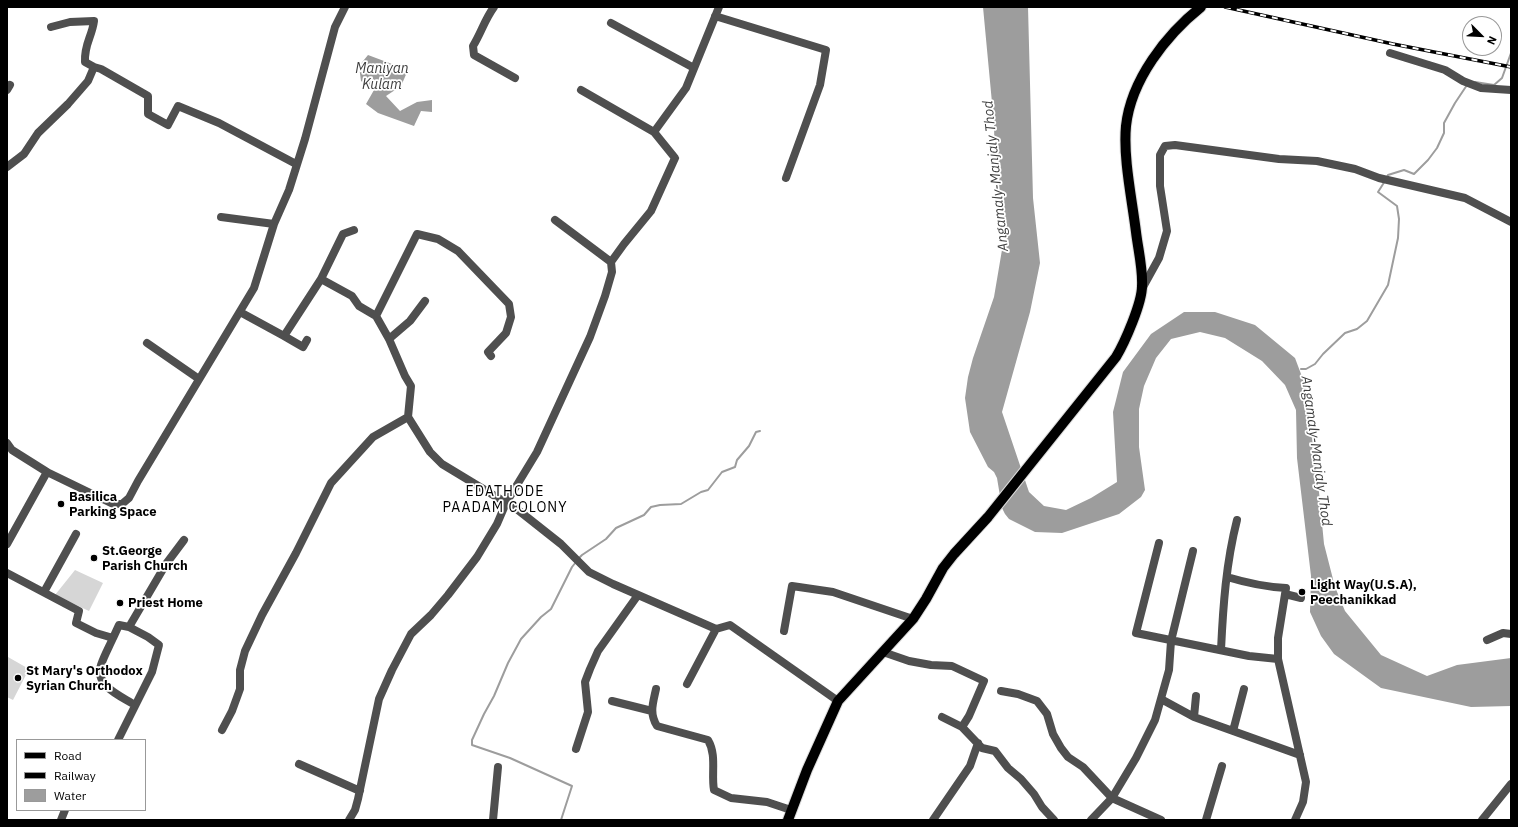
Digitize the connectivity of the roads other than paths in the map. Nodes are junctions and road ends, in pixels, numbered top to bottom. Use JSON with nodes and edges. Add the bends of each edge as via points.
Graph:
{"nodes":[{"id":1,"x":345,"y":7,"type":"edge"},
{"id":2,"x":494,"y":7,"type":"edge"},
{"id":3,"x":719,"y":7,"type":"edge"},
{"id":4,"x":1201,"y":7,"type":"edge"},
{"id":5,"x":715,"y":16,"type":"junction"},
{"id":6,"x":611,"y":24,"type":"dead end"},
{"id":7,"x":51,"y":27,"type":"dead end"},
{"id":8,"x":1390,"y":54,"type":"dead end"},
{"id":9,"x":94,"y":67,"type":"junction"},
{"id":10,"x":694,"y":68,"type":"junction"},
{"id":11,"x":515,"y":78,"type":"dead end"},
{"id":12,"x":581,"y":90,"type":"dead end"},
{"id":13,"x":1511,"y":90,"type":"edge"},
{"id":14,"x":654,"y":132,"type":"junction"},
{"id":15,"x":296,"y":164,"type":"junction"},
{"id":16,"x":7,"y":167,"type":"edge"},
{"id":17,"x":786,"y":178,"type":"dead end"},
{"id":18,"x":221,"y":217,"type":"dead end"},
{"id":19,"x":555,"y":220,"type":"dead end"},
{"id":20,"x":1511,"y":222,"type":"edge"},
{"id":21,"x":274,"y":224,"type":"junction"},
{"id":22,"x":354,"y":230,"type":"dead end"},
{"id":23,"x":611,"y":262,"type":"junction"},
{"id":24,"x":321,"y":279,"type":"junction"},
{"id":25,"x":1143,"y":287,"type":"junction"},
{"id":26,"x":425,"y":302,"type":"dead end"},
{"id":27,"x":240,"y":312,"type":"junction"},
{"id":28,"x":376,"y":316,"type":"junction"},
{"id":29,"x":284,"y":336,"type":"junction"},
{"id":30,"x":389,"y":339,"type":"junction"},
{"id":31,"x":308,"y":340,"type":"dead end"},
{"id":32,"x":147,"y":343,"type":"dead end"},
{"id":33,"x":491,"y":356,"type":"dead end"},
{"id":34,"x":199,"y":379,"type":"junction"},
{"id":35,"x":408,"y":417,"type":"junction"},
{"id":36,"x":7,"y":443,"type":"edge"},
{"id":37,"x":47,"y":472,"type":"junction"},
{"id":38,"x":506,"y":503,"type":"junction"},
{"id":39,"x":1237,"y":520,"type":"dead end"},
{"id":40,"x":76,"y":534,"type":"dead end"},
{"id":41,"x":184,"y":540,"type":"dead end"},
{"id":42,"x":1159,"y":543,"type":"dead end"},
{"id":43,"x":7,"y":544,"type":"edge"},
{"id":44,"x":1193,"y":551,"type":"dead end"},
{"id":45,"x":7,"y":573,"type":"edge"},
{"id":46,"x":1227,"y":577,"type":"junction"},
{"id":47,"x":44,"y":592,"type":"junction"},
{"id":48,"x":1285,"y":594,"type":"junction"},
{"id":49,"x":638,"y":595,"type":"junction"},
{"id":50,"x":1301,"y":598,"type":"dead end"},
{"id":51,"x":913,"y":619,"type":"junction"},
{"id":52,"x":129,"y":628,"type":"junction"},
{"id":53,"x":716,"y":629,"type":"junction"},
{"id":54,"x":784,"y":631,"type":"dead end"},
{"id":55,"x":1511,"y":634,"type":"edge"},
{"id":56,"x":113,"y":638,"type":"junction"},
{"id":57,"x":1487,"y":640,"type":"dead end"},
{"id":58,"x":1171,"y":642,"type":"junction"},
{"id":59,"x":1220,"y":650,"type":"junction"},
{"id":60,"x":883,"y":652,"type":"junction"},
{"id":61,"x":1278,"y":659,"type":"junction"},
{"id":62,"x":687,"y":684,"type":"dead end"},
{"id":63,"x":656,"y":689,"type":"dead end"},
{"id":64,"x":1244,"y":689,"type":"dead end"},
{"id":65,"x":1001,"y":691,"type":"dead end"},
{"id":66,"x":1196,"y":696,"type":"dead end"},
{"id":67,"x":1161,"y":698,"type":"junction"},
{"id":68,"x":612,"y":701,"type":"dead end"},
{"id":69,"x":838,"y":701,"type":"junction"},
{"id":70,"x":135,"y":705,"type":"junction"},
{"id":71,"x":652,"y":711,"type":"junction"},
{"id":72,"x":942,"y":717,"type":"dead end"},
{"id":73,"x":1194,"y":717,"type":"junction"},
{"id":74,"x":962,"y":727,"type":"junction"},
{"id":75,"x":222,"y":730,"type":"dead end"},
{"id":76,"x":1233,"y":731,"type":"junction"},
{"id":77,"x":118,"y":739,"type":"edge"},
{"id":78,"x":978,"y":744,"type":"junction"},
{"id":79,"x":576,"y":749,"type":"dead end"},
{"id":80,"x":1300,"y":755,"type":"junction"},
{"id":81,"x":299,"y":764,"type":"dead end"},
{"id":82,"x":1222,"y":766,"type":"dead end"},
{"id":83,"x":498,"y":767,"type":"dead end"},
{"id":84,"x":1511,"y":784,"type":"edge"},
{"id":85,"x":360,"y":792,"type":"junction"},
{"id":86,"x":1112,"y":798,"type":"junction"},
{"id":87,"x":790,"y":815,"type":"edge"},
{"id":88,"x":349,"y":820,"type":"edge"},
{"id":89,"x":493,"y":820,"type":"edge"},
{"id":90,"x":933,"y":820,"type":"edge"},
{"id":91,"x":1054,"y":820,"type":"edge"},
{"id":92,"x":1091,"y":820,"type":"edge"},
{"id":93,"x":1161,"y":820,"type":"edge"},
{"id":94,"x":1206,"y":820,"type":"edge"},
{"id":95,"x":1295,"y":820,"type":"edge"},
{"id":96,"x":1482,"y":820,"type":"edge"}],
"edges":[{"from":1,"to":15,"type":"street","via":[[336,27]]},
{"from":2,"to":11,"type":"street","via":[[473,46],[474,55]]},
{"from":3,"to":5,"type":"street"},
{"from":4,"to":25,"type":"main road","via":[[1186,19],[1158,52],[1144,74],[1130,105],[1126,126],[1126,150]]},
{"from":5,"to":10,"type":"street"},
{"from":5,"to":17,"type":"street","via":[[826,50],[820,85]]},
{"from":6,"to":10,"type":"street"},
{"from":7,"to":9,"type":"street","via":[[94,20],[93,30],[84,51],[85,62]]},
{"from":8,"to":13,"type":"street","via":[[1445,70],[1481,88]]},
{"from":9,"to":15,"type":"street","via":[[148,96],[148,114],[168,125],[178,106],[220,123]]},
{"from":9,"to":16,"type":"street","via":[[88,81],[68,104],[38,133],[24,154]]},
{"from":10,"to":14,"type":"street","via":[[686,88]]},
{"from":12,"to":14,"type":"street"},
{"from":14,"to":23,"type":"street","via":[[675,158],[651,211]]},
{"from":15,"to":21,"type":"street","via":[[289,190]]},
{"from":18,"to":21,"type":"street"},
{"from":19,"to":23,"type":"street"},
{"from":20,"to":25,"type":"street","via":[[1465,198],[1381,179],[1355,169],[1317,161],[1165,146],[1160,155],[1160,186],[1167,231],[1159,258]]},
{"from":21,"to":27,"type":"street","via":[[254,288]]},
{"from":22,"to":24,"type":"street","via":[[343,234]]},
{"from":23,"to":38,"type":"street","via":[[612,272],[590,337],[536,452]]},
{"from":24,"to":28,"type":"street","via":[[352,296],[359,306]]},
{"from":24,"to":29,"type":"street"},
{"from":25,"to":51,"type":"main road","via":[[1124,344],[1116,357],[988,517],[943,568]]},
{"from":26,"to":30,"type":"street","via":[[410,321]]},
{"from":27,"to":29,"type":"street"},
{"from":27,"to":34,"type":"street"},
{"from":28,"to":30,"type":"street"},
{"from":28,"to":33,"type":"street","via":[[417,234],[438,239],[458,251],[509,304],[511,317],[506,333],[488,352]]},
{"from":29,"to":31,"type":"street","via":[[303,347]]},
{"from":30,"to":35,"type":"street","via":[[411,386]]},
{"from":32,"to":34,"type":"street"},
{"from":34,"to":37,"type":"street","via":[[129,498],[122,504],[113,504]]},
{"from":35,"to":38,"type":"street","via":[[430,452],[442,464]]},
{"from":35,"to":75,"type":"street","via":[[373,437],[331,483],[245,651],[240,670],[240,689]]},
{"from":36,"to":37,"type":"street","via":[[12,450]]},
{"from":37,"to":43,"type":"street"},
{"from":38,"to":49,"type":"street","via":[[561,544],[589,572]]},
{"from":38,"to":85,"type":"street","via":[[497,524],[477,557],[448,595],[412,634],[392,670],[379,699]]},
{"from":39,"to":46,"type":"street","via":[[1231,541]]},
{"from":40,"to":47,"type":"street"},
{"from":41,"to":52,"type":"street","via":[[166,564]]},
{"from":42,"to":58,"type":"street","via":[[1136,633]]},
{"from":44,"to":58,"type":"street"},
{"from":45,"to":47,"type":"street"},
{"from":46,"to":48,"type":"street","via":[[1268,587],[1286,588]]},
{"from":46,"to":59,"type":"street","via":[[1223,597]]},
{"from":47,"to":56,"type":"street","via":[[79,612],[76,623]]},
{"from":48,"to":50,"type":"street"},
{"from":48,"to":61,"type":"street","via":[[1278,638]]},
{"from":49,"to":53,"type":"street"},
{"from":49,"to":79,"type":"street","via":[[598,651],[590,669],[585,682],[588,712]]},
{"from":51,"to":54,"type":"street","via":[[833,592],[792,586]]},
{"from":51,"to":60,"type":"main road"},
{"from":52,"to":56,"type":"street","via":[[120,625]]},
{"from":52,"to":70,"type":"street","via":[[148,637],[159,646],[152,672]]},
{"from":53,"to":62,"type":"street"},
{"from":53,"to":69,"type":"street","via":[[730,625]]},
{"from":55,"to":57,"type":"street","via":[[1503,633]]},
{"from":56,"to":70,"type":"street","via":[[100,667],[100,677],[104,685]]},
{"from":58,"to":59,"type":"street"},
{"from":58,"to":67,"type":"street","via":[[1169,670]]},
{"from":59,"to":61,"type":"street"},
{"from":60,"to":69,"type":"main road"},
{"from":60,"to":74,"type":"street","via":[[909,661],[952,666],[984,681]]},
{"from":61,"to":80,"type":"street"},
{"from":63,"to":71,"type":"street"},
{"from":64,"to":76,"type":"street"},
{"from":65,"to":86,"type":"street","via":[[1037,701],[1047,714],[1053,734],[1061,748]]},
{"from":66,"to":73,"type":"street"},
{"from":67,"to":73,"type":"street"},
{"from":67,"to":86,"type":"street","via":[[1155,720]]},
{"from":68,"to":71,"type":"street"},
{"from":69,"to":87,"type":"main road"},
{"from":70,"to":77,"type":"street"},
{"from":71,"to":87,"type":"street","via":[[652,718],[657,726],[708,740],[713,747],[714,790],[731,798],[767,802]]},
{"from":72,"to":74,"type":"street"},
{"from":73,"to":76,"type":"street"},
{"from":74,"to":78,"type":"street"},
{"from":76,"to":80,"type":"street"},
{"from":78,"to":90,"type":"street","via":[[970,766]]},
{"from":78,"to":91,"type":"street","via":[[982,748],[994,751],[1021,779]]},
{"from":80,"to":95,"type":"street","via":[[1306,782],[1303,802]]},
{"from":81,"to":85,"type":"street"},
{"from":82,"to":94,"type":"street"},
{"from":83,"to":89,"type":"street"},
{"from":84,"to":96,"type":"street"},
{"from":85,"to":88,"type":"street"},
{"from":86,"to":92,"type":"street"},
{"from":86,"to":93,"type":"street"}]}
